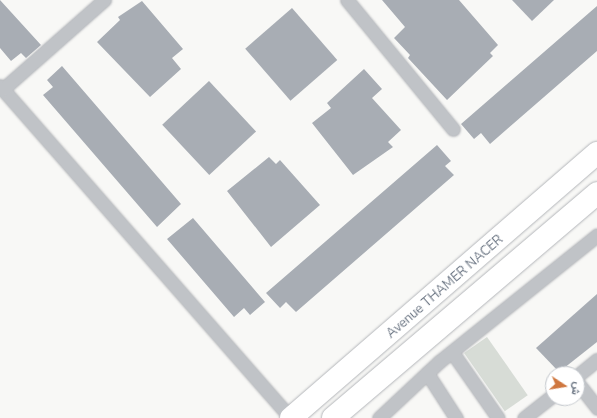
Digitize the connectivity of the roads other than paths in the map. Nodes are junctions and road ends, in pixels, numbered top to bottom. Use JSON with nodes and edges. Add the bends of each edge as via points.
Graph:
{"nodes":[{"id":1,"x":104,"y":0,"type":"edge"},
{"id":2,"x":347,"y":0,"type":"edge"},
{"id":3,"x":1,"y":88,"type":"edge"},
{"id":4,"x":453,"y":129,"type":"dead end"},
{"id":5,"x":597,"y":153,"type":"edge"},
{"id":6,"x":597,"y":193,"type":"edge"},
{"id":7,"x":597,"y":235,"type":"edge"},
{"id":8,"x":452,"y":352,"type":"junction"},
{"id":9,"x":597,"y":360,"type":"edge"},
{"id":10,"x":585,"y":370,"type":"edge"},
{"id":11,"x":427,"y":374,"type":"junction"},
{"id":12,"x":585,"y":392,"type":"edge"},
{"id":13,"x":545,"y":401,"type":"edge"},
{"id":14,"x":597,"y":408,"type":"edge"},
{"id":15,"x":291,"y":418,"type":"edge"},
{"id":16,"x":333,"y":418,"type":"edge"},
{"id":17,"x":379,"y":418,"type":"edge"},
{"id":18,"x":456,"y":418,"type":"edge"},
{"id":19,"x":498,"y":418,"type":"edge"},
{"id":20,"x":524,"y":418,"type":"edge"}],
"edges":[{"from":1,"to":3,"type":"street"},
{"from":2,"to":4,"type":"street"},
{"from":3,"to":15,"type":"street"},
{"from":5,"to":15,"type":"highway","name":"Avenue THAMER NACER"},
{"from":6,"to":16,"type":"highway","name":"Avenue THAMER NACER"},
{"from":7,"to":8,"type":"street"},
{"from":8,"to":11,"type":"street"},
{"from":8,"to":19,"type":"street"},
{"from":9,"to":10,"type":"street"},
{"from":11,"to":17,"type":"street"},
{"from":11,"to":18,"type":"street"},
{"from":12,"to":14,"type":"street"},
{"from":13,"to":20,"type":"street"}]}
